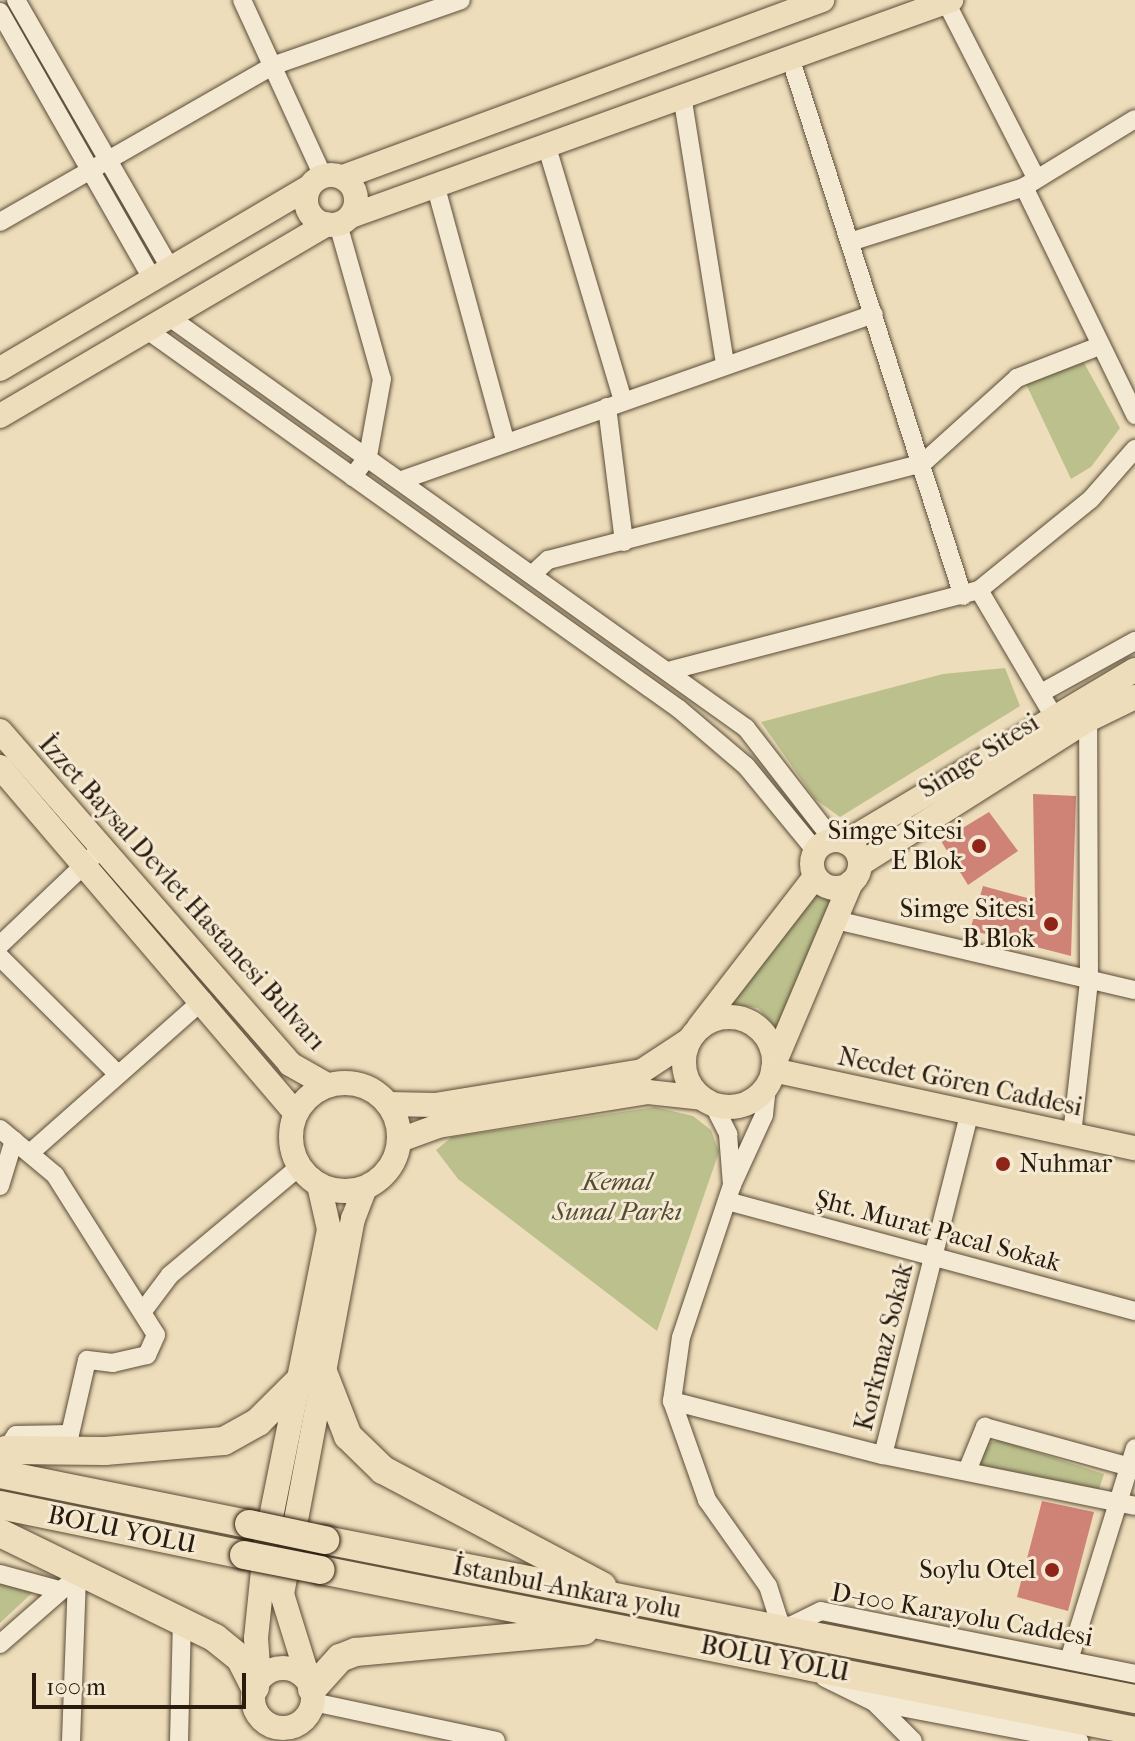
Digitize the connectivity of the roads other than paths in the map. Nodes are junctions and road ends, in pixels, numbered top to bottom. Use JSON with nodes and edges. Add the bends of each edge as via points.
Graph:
{"nodes":[{"id":1,"x":16,"y":0,"type":"edge"},
{"id":2,"x":242,"y":0,"type":"edge"},
{"id":3,"x":822,"y":0,"type":"edge"},
{"id":4,"x":454,"y":1,"type":"edge"},
{"id":5,"x":948,"y":1,"type":"edge"},
{"id":6,"x":0,"y":12,"type":"edge"},
{"id":7,"x":8,"y":44,"type":"edge"},
{"id":8,"x":790,"y":57,"type":"junction"},
{"id":9,"x":272,"y":66,"type":"junction"},
{"id":10,"x":682,"y":95,"type":"junction"},
{"id":11,"x":1135,"y":119,"type":"edge"},
{"id":12,"x":546,"y":144,"type":"junction"},
{"id":13,"x":98,"y":164,"type":"junction"},
{"id":14,"x":325,"y":180,"type":"junction"},
{"id":15,"x":1030,"y":182,"type":"junction"},
{"id":16,"x":435,"y":184,"type":"junction"},
{"id":17,"x":339,"y":221,"type":"junction"},
{"id":18,"x":0,"y":222,"type":"edge"},
{"id":19,"x":850,"y":242,"type":"junction"},
{"id":20,"x":161,"y":273,"type":"junction"},
{"id":21,"x":874,"y":314,"type":"junction"},
{"id":22,"x":172,"y":319,"type":"junction"},
{"id":23,"x":150,"y":332,"type":"junction"},
{"id":24,"x":1097,"y":347,"type":"junction"},
{"id":25,"x":725,"y":364,"type":"junction"},
{"id":26,"x":0,"y":369,"type":"edge"},
{"id":27,"x":615,"y":404,"type":"junction"},
{"id":28,"x":1135,"y":415,"type":"edge"},
{"id":29,"x":0,"y":416,"type":"edge"},
{"id":30,"x":505,"y":440,"type":"junction"},
{"id":31,"x":1135,"y":449,"type":"edge"},
{"id":32,"x":368,"y":456,"type":"junction"},
{"id":33,"x":923,"y":463,"type":"junction"},
{"id":34,"x":353,"y":477,"type":"junction"},
{"id":35,"x":402,"y":480,"type":"junction"},
{"id":36,"x":624,"y":542,"type":"junction"},
{"id":37,"x":535,"y":572,"type":"junction"},
{"id":38,"x":971,"y":593,"type":"junction"},
{"id":39,"x":1135,"y":641,"type":"edge"},
{"id":40,"x":672,"y":670,"type":"junction"},
{"id":41,"x":1135,"y":670,"type":"edge"},
{"id":42,"x":1041,"y":693,"type":"junction"},
{"id":43,"x":1135,"y":697,"type":"edge"},
{"id":44,"x":1053,"y":715,"type":"junction"},
{"id":45,"x":1088,"y":720,"type":"junction"},
{"id":46,"x":0,"y":731,"type":"edge"},
{"id":47,"x":0,"y":767,"type":"edge"},
{"id":48,"x":831,"y":844,"type":"junction"},
{"id":49,"x":94,"y":855,"type":"junction"},
{"id":50,"x":856,"y":874,"type":"junction"},
{"id":51,"x":815,"y":877,"type":"junction"},
{"id":52,"x":836,"y":920,"type":"junction"},
{"id":53,"x":4,"y":933,"type":"edge"},
{"id":54,"x":0,"y":957,"type":"edge"},
{"id":55,"x":1089,"y":980,"type":"junction"},
{"id":56,"x":1135,"y":990,"type":"edge"},
{"id":57,"x":203,"y":1000,"type":"junction"},
{"id":58,"x":693,"y":1035,"type":"junction"},
{"id":59,"x":117,"y":1073,"type":"junction"},
{"id":60,"x":771,"y":1073,"type":"junction"},
{"id":61,"x":327,"y":1085,"type":"junction"},
{"id":62,"x":708,"y":1101,"type":"junction"},
{"id":63,"x":389,"y":1104,"type":"junction"},
{"id":64,"x":970,"y":1112,"type":"junction"},
{"id":65,"x":296,"y":1113,"type":"junction"},
{"id":66,"x":7,"y":1134,"type":"edge"},
{"id":67,"x":1072,"y":1135,"type":"junction"},
{"id":68,"x":400,"y":1140,"type":"junction"},
{"id":69,"x":1135,"y":1148,"type":"edge"},
{"id":70,"x":30,"y":1153,"type":"junction"},
{"id":71,"x":299,"y":1167,"type":"junction"},
{"id":72,"x":319,"y":1185,"type":"junction"},
{"id":73,"x":0,"y":1186,"type":"edge"},
{"id":74,"x":365,"y":1188,"type":"junction"},
{"id":75,"x":730,"y":1193,"type":"junction"},
{"id":76,"x":934,"y":1256,"type":"junction"},
{"id":77,"x":143,"y":1311,"type":"junction"},
{"id":78,"x":1135,"y":1311,"type":"edge"},
{"id":79,"x":311,"y":1376,"type":"junction"},
{"id":80,"x":672,"y":1401,"type":"junction"},
{"id":81,"x":1135,"y":1448,"type":"edge"},
{"id":82,"x":883,"y":1455,"type":"junction"},
{"id":83,"x":2,"y":1461,"type":"edge"},
{"id":84,"x":1130,"y":1467,"type":"junction"},
{"id":85,"x":967,"y":1471,"type":"junction"},
{"id":86,"x":1127,"y":1504,"type":"edge"},
{"id":87,"x":0,"y":1505,"type":"edge"},
{"id":88,"x":4,"y":1536,"type":"edge"},
{"id":89,"x":253,"y":1540,"type":"junction"},
{"id":90,"x":321,"y":1570,"type":"joint"},
{"id":91,"x":0,"y":1574,"type":"edge"},
{"id":92,"x":79,"y":1577,"type":"junction"},
{"id":93,"x":59,"y":1590,"type":"junction"},
{"id":94,"x":631,"y":1601,"type":"junction"},
{"id":95,"x":182,"y":1621,"type":"junction"},
{"id":96,"x":618,"y":1628,"type":"junction"},
{"id":97,"x":782,"y":1630,"type":"junction"},
{"id":98,"x":0,"y":1644,"type":"edge"},
{"id":99,"x":1069,"y":1660,"type":"junction"},
{"id":100,"x":794,"y":1663,"type":"junction"},
{"id":101,"x":1135,"y":1674,"type":"edge"},
{"id":102,"x":257,"y":1684,"type":"junction"},
{"id":103,"x":1135,"y":1699,"type":"edge"},
{"id":104,"x":874,"y":1702,"type":"junction"},
{"id":105,"x":309,"y":1707,"type":"edge"},
{"id":106,"x":262,"y":1730,"type":"edge"},
{"id":107,"x":1135,"y":1731,"type":"edge"},
{"id":108,"x":431,"y":1734,"type":"edge"},
{"id":109,"x":71,"y":1741,"type":"edge"},
{"id":110,"x":179,"y":1741,"type":"edge"},
{"id":111,"x":496,"y":1741,"type":"edge"},
{"id":112,"x":913,"y":1741,"type":"edge"},
{"id":113,"x":1079,"y":1741,"type":"edge"}],
"edges":[{"from":1,"to":13,"type":"street"},
{"from":2,"to":9,"type":"street"},
{"from":3,"to":14,"type":"main road"},
{"from":4,"to":9,"type":"street"},
{"from":5,"to":8,"type":"main road"},
{"from":5,"to":15,"type":"street"},
{"from":6,"to":7,"type":"street"},
{"from":7,"to":13,"type":"street"},
{"from":8,"to":10,"type":"main road"},
{"from":8,"to":19,"type":"street"},
{"from":9,"to":13,"type":"street"},
{"from":9,"to":14,"type":"street"},
{"from":10,"to":12,"type":"main road"},
{"from":10,"to":25,"type":"street"},
{"from":11,"to":15,"type":"street"},
{"from":12,"to":16,"type":"main road"},
{"from":12,"to":27,"type":"street"},
{"from":13,"to":18,"type":"street"},
{"from":13,"to":20,"type":"street"},
{"from":14,"to":17,"type":"main road","via":[[356,193]]},
{"from":14,"to":17,"type":"main road","via":[[309,211]]},
{"from":14,"to":20,"type":"main road"},
{"from":15,"to":19,"type":"street"},
{"from":15,"to":24,"type":"street"},
{"from":16,"to":17,"type":"main road"},
{"from":16,"to":30,"type":"street"},
{"from":17,"to":22,"type":"main road"},
{"from":17,"to":32,"type":"street","via":[[382,379]]},
{"from":19,"to":21,"type":"street"},
{"from":20,"to":26,"type":"main road"},
{"from":21,"to":25,"type":"street"},
{"from":21,"to":33,"type":"street"},
{"from":22,"to":23,"type":"main road"},
{"from":22,"to":32,"type":"street"},
{"from":23,"to":29,"type":"main road"},
{"from":23,"to":34,"type":"street"},
{"from":24,"to":28,"type":"street"},
{"from":24,"to":33,"type":"street","via":[[1017,378]]},
{"from":25,"to":27,"type":"street"},
{"from":27,"to":30,"type":"street"},
{"from":27,"to":36,"type":"street"},
{"from":30,"to":35,"type":"street"},
{"from":31,"to":38,"type":"street","via":[[1091,499]]},
{"from":32,"to":34,"type":"street"},
{"from":32,"to":35,"type":"street"},
{"from":33,"to":36,"type":"street"},
{"from":33,"to":38,"type":"street"},
{"from":34,"to":48,"type":"street","via":[[709,733]]},
{"from":35,"to":37,"type":"street"},
{"from":36,"to":37,"type":"street","via":[[548,560]]},
{"from":37,"to":40,"type":"street"},
{"from":38,"to":40,"type":"street"},
{"from":38,"to":42,"type":"street"},
{"from":39,"to":42,"type":"street"},
{"from":40,"to":48,"type":"street","via":[[746,728]]},
{"from":41,"to":44,"type":"main road"},
{"from":42,"to":44,"type":"street"},
{"from":43,"to":45,"type":"main road","name":"Simge Sitesi"},
{"from":44,"to":48,"type":"main road"},
{"from":45,"to":50,"type":"main road","name":"Simge Sitesi"},
{"from":45,"to":55,"type":"street"},
{"from":46,"to":49,"type":"main road","name":"İzzet Baysal Devlet Hastanesi Bulvarı"},
{"from":47,"to":49,"type":"main road","name":"İzzet Baysal Devlet Hastanesi Bulvarı"},
{"from":48,"to":50,"type":"main road"},
{"from":48,"to":51,"type":"main road"},
{"from":49,"to":53,"type":"street"},
{"from":49,"to":57,"type":"main road","name":"İzzet Baysal Devlet Hastanesi Bulvarı"},
{"from":49,"to":61,"type":"main road","name":"İzzet Baysal Devlet Hastanesi Bulvarı","via":[[290,1064]]},
{"from":50,"to":51,"type":"main road","via":[[831,888]]},
{"from":50,"to":52,"type":"main road"},
{"from":51,"to":58,"type":"main road"},
{"from":52,"to":55,"type":"street"},
{"from":52,"to":60,"type":"main road"},
{"from":54,"to":59,"type":"street"},
{"from":55,"to":56,"type":"street"},
{"from":55,"to":67,"type":"street"},
{"from":57,"to":59,"type":"street"},
{"from":57,"to":65,"type":"main road","name":"İzzet Baysal Devlet Hastanesi Bulvarı"},
{"from":58,"to":60,"type":"main road","via":[[719,1018],[744,1019],[768,1040]]},
{"from":58,"to":62,"type":"main road","via":[[687,1078]]},
{"from":58,"to":63,"type":"main road","via":[[642,1071],[435,1105]]},
{"from":59,"to":70,"type":"street"},
{"from":60,"to":62,"type":"main road","via":[[745,1104]]},
{"from":60,"to":64,"type":"main road","name":"Necdet Gören Caddesi"},
{"from":60,"to":75,"type":"street","via":[[764,1115]]},
{"from":61,"to":63,"type":"main road","via":[[364,1086]]},
{"from":61,"to":65,"type":"main road"},
{"from":62,"to":68,"type":"main road","via":[[648,1092],[438,1126]]},
{"from":62,"to":75,"type":"street","via":[[728,1134]]},
{"from":63,"to":68,"type":"main road"},
{"from":64,"to":67,"type":"main road","name":"Necdet Gören Caddesi"},
{"from":64,"to":76,"type":"street","name":"Korkmaz Sokak"},
{"from":65,"to":71,"type":"main road","via":[[291,1146]]},
{"from":66,"to":70,"type":"street"},
{"from":66,"to":73,"type":"street"},
{"from":67,"to":69,"type":"main road","name":"Necdet Gören Caddesi"},
{"from":68,"to":74,"type":"main road","via":[[393,1164]]},
{"from":70,"to":77,"type":"street","via":[[87,1218]]},
{"from":71,"to":72,"type":"main road"},
{"from":71,"to":77,"type":"street","via":[[170,1275]]},
{"from":72,"to":74,"type":"main road","via":[[342,1192]]},
{"from":72,"to":79,"type":"main road","via":[[329,1229]]},
{"from":74,"to":79,"type":"main road"},
{"from":75,"to":76,"type":"street","name":"Şht. Murat Pacal Sokak"},
{"from":75,"to":80,"type":"street","via":[[681,1337]]},
{"from":76,"to":78,"type":"street","name":"Şht. Murat Pacal Sokak"},
{"from":76,"to":82,"type":"street","name":"Korkmaz Sokak"},
{"from":77,"to":83,"type":"street","via":[[156,1335],[155,1348],[132,1360],[87,1360],[70,1434],[16,1435]]},
{"from":79,"to":83,"type":"highway","via":[[258,1422],[224,1441]]},
{"from":79,"to":89,"type":"main road"},
{"from":79,"to":94,"type":"highway","via":[[348,1436],[383,1470]]},
{"from":79,"to":105,"type":"main road","via":[[282,1594]]},
{"from":80,"to":82,"type":"street"},
{"from":80,"to":97,"type":"street","via":[[707,1500],[768,1586]]},
{"from":81,"to":84,"type":"street"},
{"from":82,"to":85,"type":"street"},
{"from":83,"to":89,"type":"highway","name":"İstanbul-Ankara yolu"},
{"from":84,"to":85,"type":"street","via":[[985,1427]]},
{"from":84,"to":86,"type":"street"},
{"from":85,"to":86,"type":"street"},
{"from":86,"to":99,"type":"street"},
{"from":87,"to":89,"type":"highway","name":"BOLU YOLU"},
{"from":88,"to":92,"type":"highway"},
{"from":89,"to":90,"type":"highway","name":"İstanbul-Ankara yolu","bridge":true},
{"from":89,"to":94,"type":"highway","name":"İstanbul-Ankara yolu","bridge":true,"via":[[325,1540]]},
{"from":89,"to":102,"type":"main road"},
{"from":90,"to":96,"type":"highway","name":"BOLU YOLU"},
{"from":91,"to":93,"type":"street"},
{"from":92,"to":93,"type":"street"},
{"from":92,"to":95,"type":"highway"},
{"from":92,"to":109,"type":"street"},
{"from":93,"to":98,"type":"street"},
{"from":94,"to":97,"type":"highway","name":"İstanbul-Ankara yolu"},
{"from":95,"to":102,"type":"highway","via":[[235,1652]]},
{"from":95,"to":110,"type":"street"},
{"from":96,"to":100,"type":"highway","name":"BOLU YOLU"},
{"from":96,"to":105,"type":"highway","via":[[356,1652],[340,1658]]},
{"from":97,"to":99,"type":"street","name":"D-100 Karayolu Caddesi","via":[[821,1611]]},
{"from":97,"to":103,"type":"highway","name":"İstanbul-Ankara yolu"},
{"from":99,"to":101,"type":"street","name":"D-100 Karayolu Caddesi"},
{"from":100,"to":104,"type":"street"},
{"from":100,"to":107,"type":"highway","name":"BOLU YOLU"},
{"from":102,"to":105,"type":"main road","via":[[286,1668]]},
{"from":102,"to":106,"type":"main road"},
{"from":104,"to":112,"type":"street"},
{"from":104,"to":113,"type":"street"},
{"from":105,"to":106,"type":"main road","via":[[283,1729]]},
{"from":105,"to":108,"type":"street"},
{"from":108,"to":111,"type":"street"}]}
